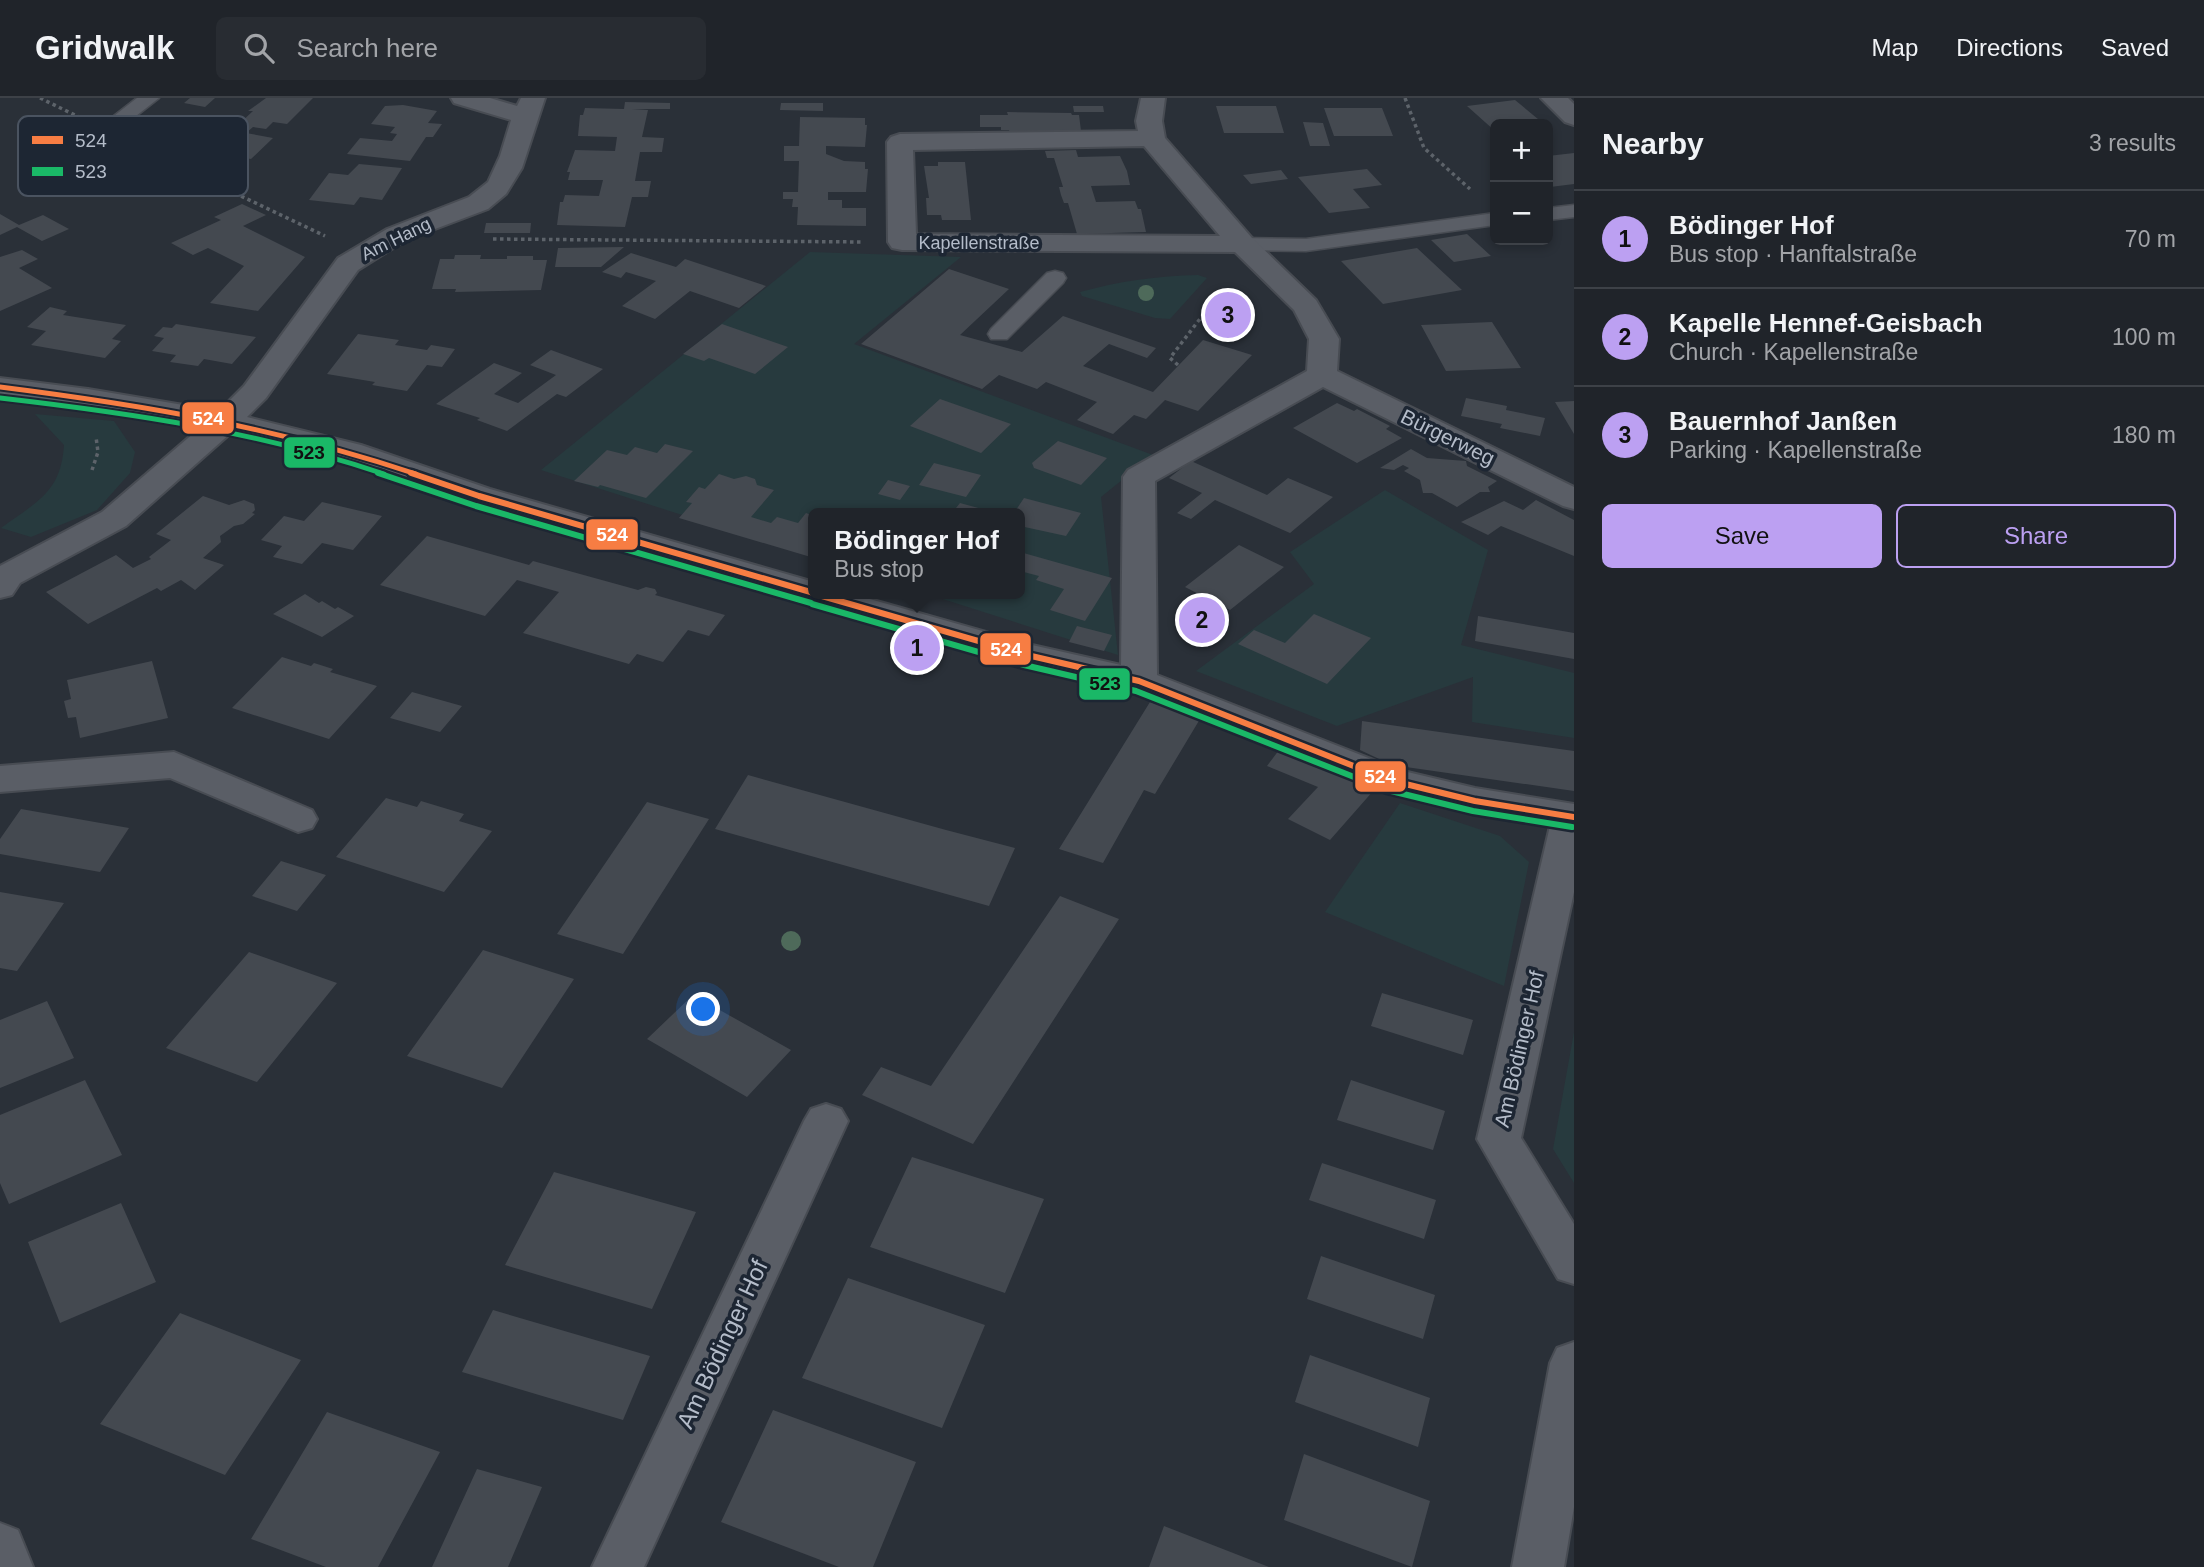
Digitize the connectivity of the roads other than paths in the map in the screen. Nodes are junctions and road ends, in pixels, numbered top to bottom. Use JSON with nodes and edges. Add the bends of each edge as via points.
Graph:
{"nodes":[{"id":1,"x":149,"y":98,"type":"edge"},
{"id":2,"x":463,"y":98,"type":"edge"},
{"id":3,"x":1153,"y":98,"type":"edge"},
{"id":4,"x":1553,"y":98,"type":"edge"},
{"id":5,"x":528,"y":107,"type":"edge"},
{"id":6,"x":123,"y":116,"type":"edge"},
{"id":7,"x":1574,"y":117,"type":"edge"},
{"id":8,"x":1152,"y":138,"type":"junction"},
{"id":9,"x":1574,"y":211,"type":"edge"},
{"id":10,"x":1553,"y":213,"type":"edge"},
{"id":11,"x":1490,"y":220,"type":"edge"},
{"id":12,"x":1242,"y":244,"type":"junction"},
{"id":13,"x":1055,"y":278,"type":"dead end"},
{"id":14,"x":999,"y":334,"type":"dead end"},
{"id":15,"x":1322,"y":374,"type":"junction"},
{"id":16,"x":0,"y":387,"type":"edge"},
{"id":17,"x":226,"y":421,"type":"junction"},
{"id":18,"x":1574,"y":499,"type":"edge"},
{"id":19,"x":2,"y":580,"type":"edge"},
{"id":20,"x":808,"y":592,"type":"edge"},
{"id":21,"x":831,"y":599,"type":"edge"},
{"id":22,"x":1139,"y":681,"type":"junction"},
{"id":23,"x":0,"y":779,"type":"edge"},
{"id":24,"x":1573,"y":817,"type":"edge"},
{"id":25,"x":298,"y":819,"type":"dead end"},
{"id":26,"x":826,"y":1121,"type":"dead end"},
{"id":27,"x":1574,"y":1265,"type":"edge"},
{"id":28,"x":1574,"y":1363,"type":"edge"},
{"id":29,"x":0,"y":1547,"type":"edge"},
{"id":30,"x":6,"y":1567,"type":"edge"},
{"id":31,"x":618,"y":1567,"type":"edge"},
{"id":32,"x":1538,"y":1567,"type":"edge"}],
"edges":[{"from":1,"to":6,"type":"lane"},
{"from":2,"to":5,"type":"street"},
{"from":3,"to":8,"type":"street"},
{"from":4,"to":7,"type":"street"},
{"from":5,"to":17,"type":"street","name":"Am Hang","via":[[497,189],[467,207],[365,251],[348,264],[255,392]]},
{"from":8,"to":12,"type":"street"},
{"from":8,"to":12,"type":"street","name":"Kapellenstraße","via":[[900,142],[902,242]]},
{"from":9,"to":10,"type":"lane"},
{"from":11,"to":12,"type":"lane","via":[[1306,245]]},
{"from":12,"to":15,"type":"street","via":[[1306,306],[1324,339]]},
{"from":13,"to":14,"type":"lane"},
{"from":15,"to":18,"type":"street","name":"Bürgerweg"},
{"from":15,"to":22,"type":"street","via":[[1139,477]]},
{"from":16,"to":17,"type":"street"},
{"from":17,"to":19,"type":"street","via":[[114,519]]},
{"from":17,"to":20,"type":"street","via":[[351,452],[479,496]]},
{"from":21,"to":22,"type":"street","via":[[1027,655]]},
{"from":22,"to":24,"type":"street","via":[[1389,780],[1475,801]]},
{"from":23,"to":25,"type":"street","via":[[174,765]]},
{"from":24,"to":27,"type":"street","name":"Am Bödinger Hof","via":[[1499,1139]]},
{"from":26,"to":31,"type":"street","name":"Am Bödinger Hof"},
{"from":28,"to":32,"type":"street"},
{"from":29,"to":30,"type":"street"}]}
